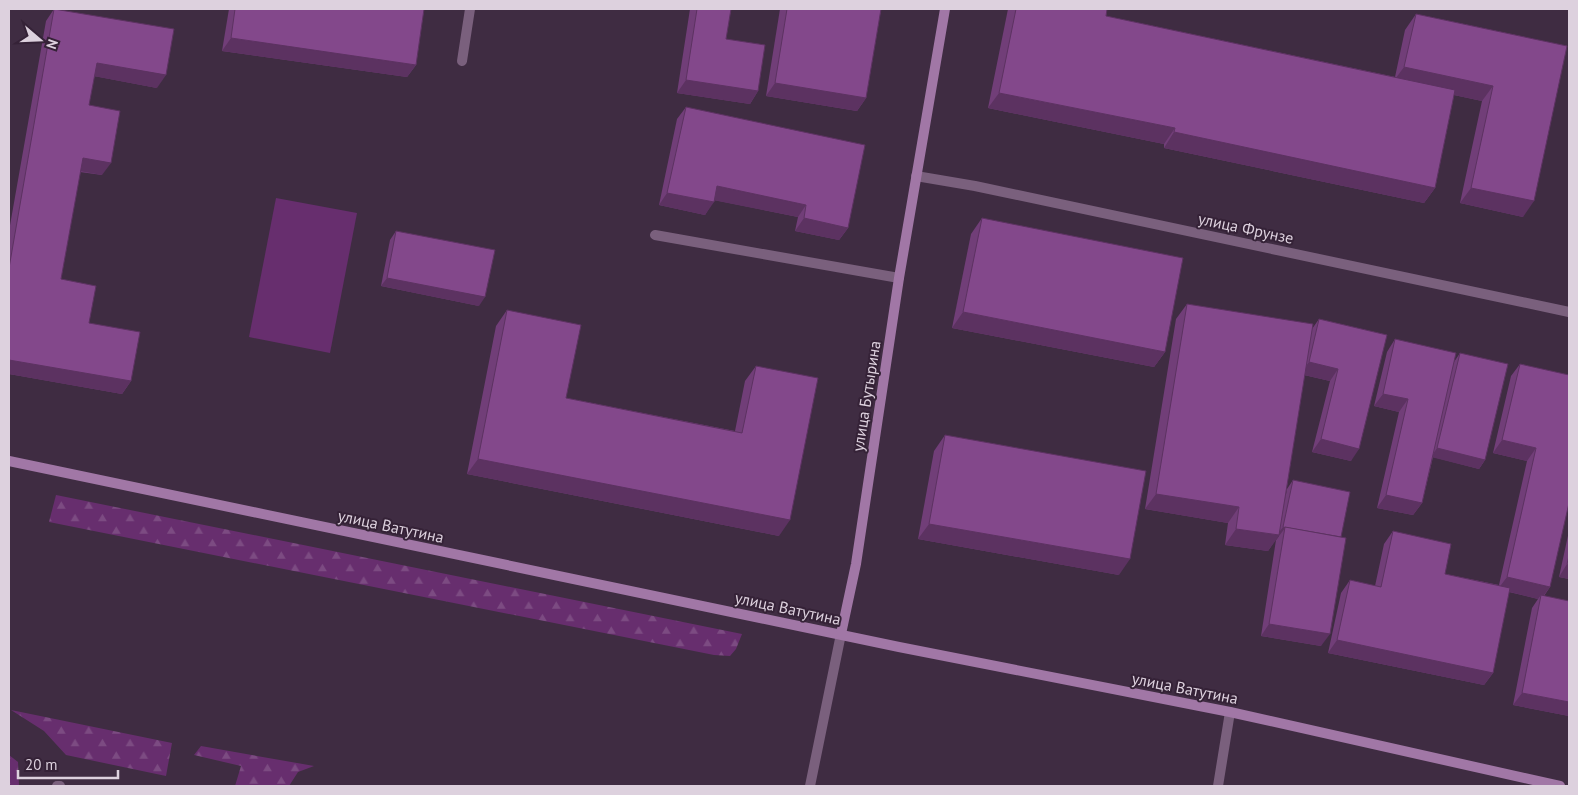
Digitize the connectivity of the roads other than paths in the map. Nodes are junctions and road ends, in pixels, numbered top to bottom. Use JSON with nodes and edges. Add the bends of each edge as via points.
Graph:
{"nodes":[{"id":1,"x":470,"y":9,"type":"edge"},
{"id":2,"x":945,"y":9,"type":"edge"},
{"id":3,"x":462,"y":61,"type":"dead end"},
{"id":4,"x":916,"y":176,"type":"junction"},
{"id":5,"x":655,"y":235,"type":"dead end"},
{"id":6,"x":899,"y":278,"type":"junction"},
{"id":7,"x":1569,"y":312,"type":"edge"},
{"id":8,"x":9,"y":461,"type":"edge"},
{"id":9,"x":842,"y":634,"type":"junction"},
{"id":10,"x":1230,"y":712,"type":"junction"},
{"id":11,"x":810,"y":786,"type":"edge"},
{"id":12,"x":1218,"y":786,"type":"edge"},
{"id":13,"x":1560,"y":786,"type":"edge"}],
"edges":[{"from":1,"to":3,"type":"street"},
{"from":2,"to":4,"type":"main road","name":"улица Бутырина"},
{"from":4,"to":6,"type":"main road","name":"улица Бутырина"},
{"from":4,"to":7,"type":"street","name":"улица Фрунзе"},
{"from":5,"to":6,"type":"street"},
{"from":6,"to":9,"type":"main road","name":"улица Бутырина","via":[[856,564]]},
{"from":8,"to":9,"type":"main road","name":"улица Ватутина"},
{"from":9,"to":10,"type":"main road","name":"улица Ватутина"},
{"from":9,"to":11,"type":"street","name":"улица Бутырина"},
{"from":10,"to":12,"type":"street"},
{"from":10,"to":13,"type":"main road","name":"улица Ватутина"}]}
